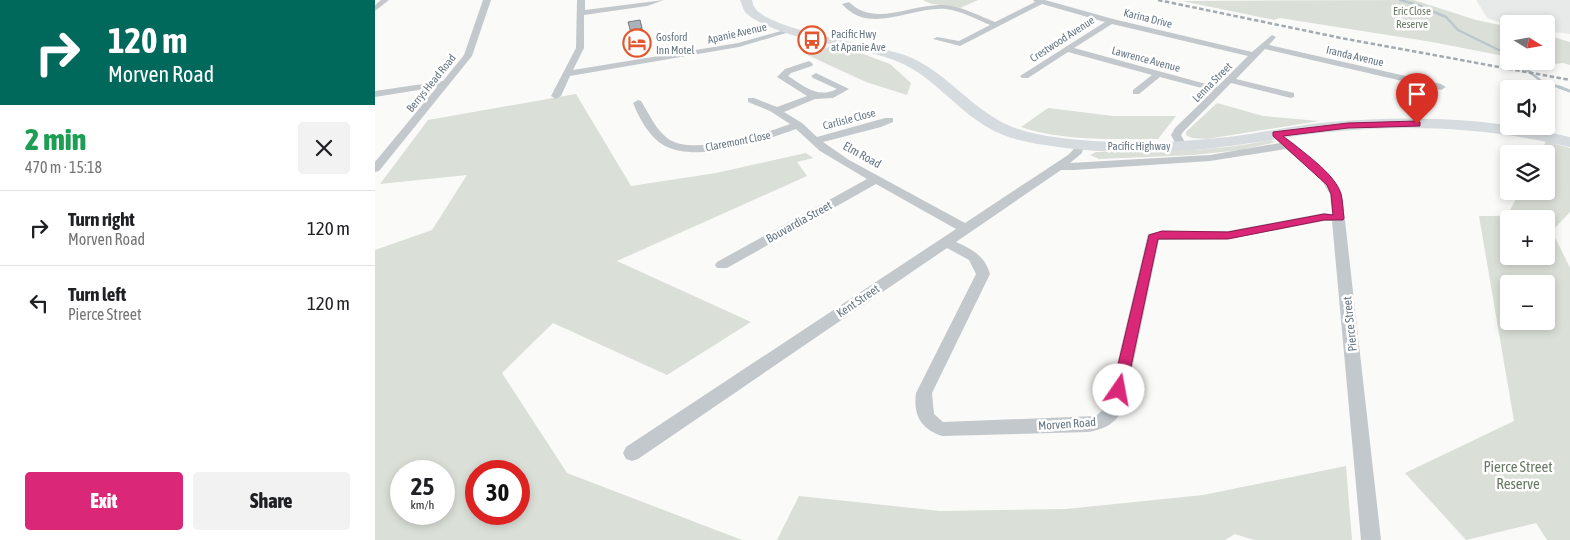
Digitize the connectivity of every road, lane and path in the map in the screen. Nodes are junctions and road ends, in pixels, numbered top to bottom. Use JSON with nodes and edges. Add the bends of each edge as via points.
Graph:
{"nodes":[{"id":1,"x":384,"y":0,"type":"edge"},
{"id":2,"x":487,"y":0,"type":"edge"},
{"id":3,"x":581,"y":0,"type":"edge"},
{"id":4,"x":661,"y":0,"type":"edge"},
{"id":5,"x":746,"y":0,"type":"edge"},
{"id":6,"x":1039,"y":1,"type":"edge"},
{"id":7,"x":375,"y":2,"type":"edge"},
{"id":8,"x":846,"y":4,"type":"dead end"},
{"id":9,"x":375,"y":9,"type":"edge"},
{"id":10,"x":581,"y":12,"type":"junction"},
{"id":11,"x":1111,"y":21,"type":"junction"},
{"id":12,"x":996,"y":25,"type":"junction"},
{"id":13,"x":792,"y":30,"type":"junction"},
{"id":14,"x":1272,"y":37,"type":"dead end"},
{"id":15,"x":937,"y":39,"type":"dead end"},
{"id":16,"x":1263,"y":46,"type":"junction"},
{"id":17,"x":1067,"y":49,"type":"junction"},
{"id":18,"x":1254,"y":55,"type":"junction"},
{"id":19,"x":809,"y":64,"type":"dead end"},
{"id":20,"x":568,"y":74,"type":"junction"},
{"id":21,"x":1158,"y":74,"type":"junction"},
{"id":22,"x":816,"y":76,"type":"dead end"},
{"id":23,"x":1025,"y":76,"type":"dead end"},
{"id":24,"x":1230,"y":80,"type":"junction"},
{"id":25,"x":446,"y":83,"type":"junction"},
{"id":26,"x":1441,"y":87,"type":"dead end"},
{"id":27,"x":1219,"y":90,"type":"junction"},
{"id":28,"x":1136,"y":92,"type":"dead end"},
{"id":29,"x":375,"y":94,"type":"edge"},
{"id":30,"x":1291,"y":95,"type":"dead end"},
{"id":31,"x":556,"y":96,"type":"dead end"},
{"id":32,"x":814,"y":96,"type":"junction"},
{"id":33,"x":751,"y":100,"type":"dead end"},
{"id":34,"x":638,"y":104,"type":"dead end"},
{"id":35,"x":777,"y":112,"type":"junction"},
{"id":36,"x":889,"y":120,"type":"dead end"},
{"id":37,"x":798,"y":125,"type":"junction"},
{"id":38,"x":1276,"y":134,"type":"junction"},
{"id":39,"x":815,"y":140,"type":"junction"},
{"id":40,"x":1570,"y":142,"type":"edge"},
{"id":41,"x":1079,"y":145,"type":"junction"},
{"id":42,"x":1290,"y":145,"type":"junction"},
{"id":43,"x":1182,"y":146,"type":"junction"},
{"id":44,"x":1057,"y":166,"type":"junction"},
{"id":45,"x":375,"y":169,"type":"edge"},
{"id":46,"x":876,"y":179,"type":"junction"},
{"id":47,"x":1339,"y":218,"type":"junction"},
{"id":48,"x":965,"y":228,"type":"junction"},
{"id":49,"x":945,"y":242,"type":"junction"},
{"id":50,"x":722,"y":265,"type":"dead end"},
{"id":51,"x":632,"y":453,"type":"dead end"},
{"id":52,"x":1371,"y":540,"type":"edge"}],
"edges":[{"from":1,"to":7,"type":"street"},
{"from":1,"to":9,"type":"street"},
{"from":2,"to":25,"type":"street","name":"Berrys Head Road","via":[[468,56]]},
{"from":3,"to":10,"type":"street"},
{"from":4,"to":10,"type":"street"},
{"from":5,"to":13,"type":"main road","name":"Pacific Highway","via":[[753,13]]},
{"from":6,"to":11,"type":"street","name":"Karina Drive"},
{"from":6,"to":12,"type":"street"},
{"from":8,"to":12,"type":"street","via":[[852,12],[868,16],[933,6],[948,7]]},
{"from":10,"to":20,"type":"street","via":[[580,48]]},
{"from":11,"to":17,"type":"street","name":"Crestwood Avenue"},
{"from":11,"to":18,"type":"street","name":"Karina Drive"},
{"from":12,"to":15,"type":"street","via":[[960,44]]},
{"from":13,"to":20,"type":"street","name":"Apanie Avenue","via":[[739,45]]},
{"from":13,"to":41,"type":"main road","name":"Pacific Highway","via":[[896,56],[926,71],[998,126],[1044,141]]},
{"from":14,"to":16,"type":"street","name":"Lenna Street"},
{"from":16,"to":18,"type":"street","name":"Lenna Street"},
{"from":16,"to":26,"type":"street","name":"Iranda Avenue"},
{"from":17,"to":21,"type":"street","name":"Lawrence Avenue"},
{"from":17,"to":23,"type":"street","name":"Crestwood Avenue"},
{"from":18,"to":24,"type":"street","name":"Lenna Street"},
{"from":19,"to":32,"type":"street","via":[[788,71],[782,77]]},
{"from":20,"to":31,"type":"street"},
{"from":21,"to":27,"type":"street","name":"Lawrence Avenue"},
{"from":21,"to":28,"type":"street"},
{"from":22,"to":32,"type":"street","via":[[843,89],[830,96]]},
{"from":24,"to":27,"type":"street","name":"Lenna Street"},
{"from":24,"to":30,"type":"street"},
{"from":25,"to":29,"type":"street"},
{"from":25,"to":45,"type":"street","name":"Berrys Head Road"},
{"from":27,"to":43,"type":"street","name":"Lenna Street","via":[[1179,130],[1176,135]]},
{"from":32,"to":35,"type":"street"},
{"from":33,"to":35,"type":"street","name":"Elm Road"},
{"from":34,"to":37,"type":"street","name":"Claremont Close","via":[[642,115],[668,143],[685,148],[707,148],[774,134]]},
{"from":35,"to":37,"type":"street","name":"Elm Road"},
{"from":36,"to":39,"type":"street","name":"Carlisle Close"},
{"from":37,"to":39,"type":"street","name":"Elm Road"},
{"from":38,"to":40,"type":"main road","name":"Pacific Highway","via":[[1358,124],[1456,124],[1523,130]]},
{"from":38,"to":42,"type":"street","name":"Pierce Street"},
{"from":38,"to":43,"type":"main road","name":"Pacific Highway"},
{"from":39,"to":46,"type":"street","name":"Elm Road","via":[[824,149]]},
{"from":41,"to":43,"type":"main road","name":"Pacific Highway"},
{"from":41,"to":44,"type":"street","name":"Kent Street","via":[[1078,151]]},
{"from":42,"to":44,"type":"street","name":"Pacific Highway","via":[[1192,160]]},
{"from":42,"to":47,"type":"street","name":"Pierce Street","via":[[1331,185],[1336,194]]},
{"from":44,"to":48,"type":"street","name":"Kent Street"},
{"from":46,"to":48,"type":"street","name":"Elm Road"},
{"from":46,"to":50,"type":"street","name":"Bouvardia Street"},
{"from":47,"to":49,"type":"street","name":"Morven Road","via":[[1324,217],[1228,235],[1153,237],[1115,408],[1100,423],[1077,426],[942,429],[928,421],[922,408],[924,393],[983,274],[982,265],[975,258]]},
{"from":47,"to":52,"type":"street","name":"Pierce Street"},
{"from":48,"to":49,"type":"street","name":"Kent Street"},
{"from":49,"to":51,"type":"street","name":"Kent Street"}]}
